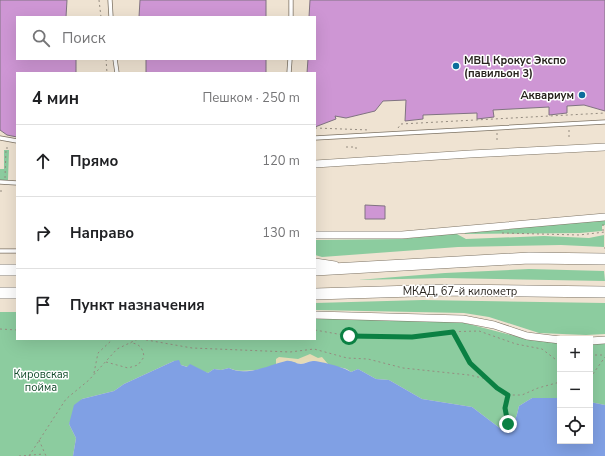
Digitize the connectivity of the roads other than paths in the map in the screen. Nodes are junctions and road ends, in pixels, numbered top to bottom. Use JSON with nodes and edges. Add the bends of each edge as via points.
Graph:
{"nodes":[{"id":1,"x":110,"y":0,"type":"edge"},
{"id":2,"x":291,"y":0,"type":"edge"},
{"id":3,"x":112,"y":16,"type":"edge"},
{"id":4,"x":291,"y":16,"type":"edge"},
{"id":5,"x":115,"y":60,"type":"edge"},
{"id":6,"x":290,"y":60,"type":"edge"},
{"id":7,"x":117,"y":72,"type":"edge"},
{"id":8,"x":289,"y":72,"type":"edge"},
{"id":9,"x":605,"y":122,"type":"edge"},
{"id":10,"x":0,"y":138,"type":"edge"},
{"id":11,"x":316,"y":138,"type":"edge"},
{"id":12,"x":16,"y":142,"type":"edge"},
{"id":13,"x":605,"y":147,"type":"edge"},
{"id":14,"x":316,"y":164,"type":"edge"},
{"id":15,"x":0,"y":182,"type":"edge"},
{"id":16,"x":16,"y":183,"type":"edge"},
{"id":17,"x":604,"y":219,"type":"edge"},
{"id":18,"x":316,"y":235,"type":"edge"},
{"id":19,"x":0,"y":251,"type":"edge"},
{"id":20,"x":16,"y":251,"type":"edge"},
{"id":21,"x":605,"y":254,"type":"edge"},
{"id":22,"x":316,"y":262,"type":"edge"},
{"id":23,"x":349,"y":268,"type":"junction"},
{"id":24,"x":0,"y":270,"type":"edge"},
{"id":25,"x":16,"y":270,"type":"edge"},
{"id":26,"x":316,"y":270,"type":"edge"},
{"id":27,"x":605,"y":292,"type":"edge"},
{"id":28,"x":0,"y":293,"type":"edge"},
{"id":29,"x":16,"y":293,"type":"edge"},
{"id":30,"x":316,"y":294,"type":"edge"},
{"id":31,"x":316,"y":315,"type":"edge"},
{"id":32,"x":557,"y":340,"type":"edge"},
{"id":33,"x":605,"y":340,"type":"edge"},
{"id":34,"x":593,"y":341,"type":"edge"}],
"edges":[{"from":1,"to":3,"type":"lane"},
{"from":2,"to":4,"type":"lane"},
{"from":5,"to":7,"type":"lane"},
{"from":6,"to":8,"type":"lane"},
{"from":9,"to":11,"type":"lane"},
{"from":10,"to":12,"type":"lane"},
{"from":13,"to":14,"type":"street"},
{"from":15,"to":16,"type":"lane"},
{"from":17,"to":18,"type":"street","via":[[402,235]]},
{"from":19,"to":20,"type":"lane"},
{"from":21,"to":23,"type":"highway"},
{"from":22,"to":23,"type":"street"},
{"from":23,"to":26,"type":"highway"},
{"from":24,"to":25,"type":"highway"},
{"from":27,"to":30,"type":"highway","name":"МКАД, 67-й километр","via":[[447,290]]},
{"from":28,"to":29,"type":"highway"},
{"from":31,"to":32,"type":"street","via":[[463,318],[494,324],[527,336]]},
{"from":33,"to":34,"type":"street"}]}
